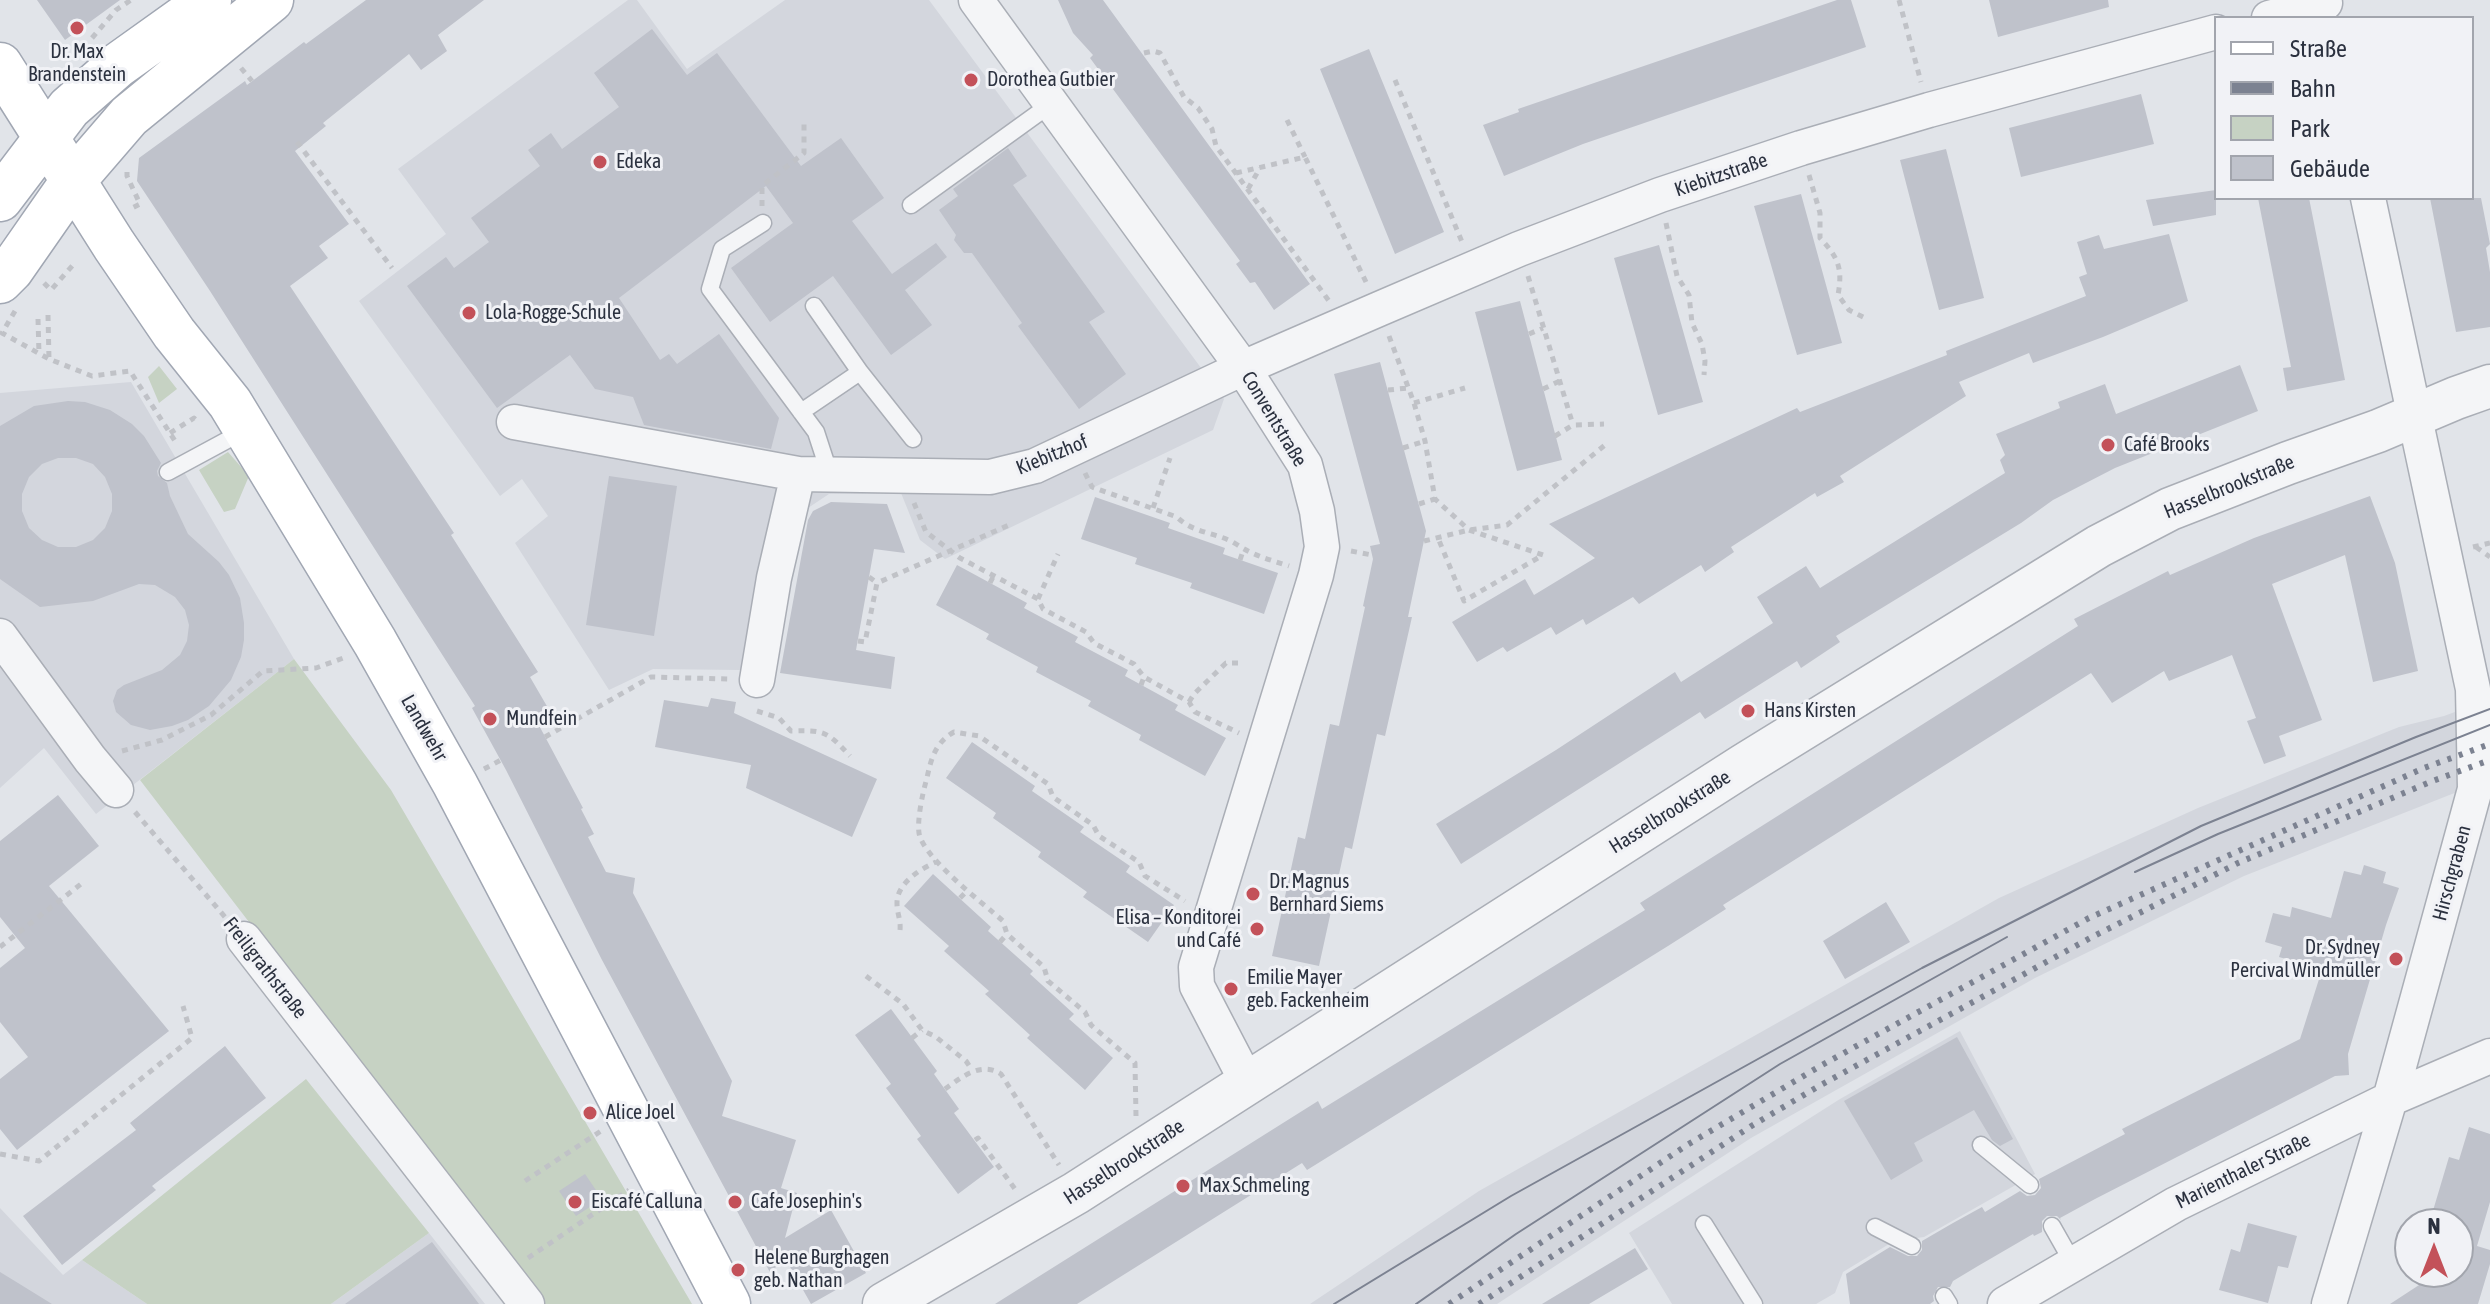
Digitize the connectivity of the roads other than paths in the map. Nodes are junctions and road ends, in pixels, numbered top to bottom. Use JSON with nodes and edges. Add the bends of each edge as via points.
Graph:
{"nodes":[{"id":1,"x":209,"y":0,"type":"edge"},
{"id":2,"x":271,"y":0,"type":"edge"},
{"id":3,"x":976,"y":0,"type":"edge"},
{"id":4,"x":2326,"y":7,"type":"edge"},
{"id":5,"x":2279,"y":16,"type":"edge"},
{"id":6,"x":2214,"y":33,"type":"edge"},
{"id":7,"x":0,"y":65,"type":"edge"},
{"id":8,"x":1051,"y":104,"type":"junction"},
{"id":9,"x":45,"y":137,"type":"junction"},
{"id":10,"x":73,"y":181,"type":"junction"},
{"id":11,"x":0,"y":199,"type":"edge"},
{"id":12,"x":2368,"y":200,"type":"edge"},
{"id":13,"x":911,"y":205,"type":"dead end"},
{"id":14,"x":763,"y":223,"type":"road end"},
{"id":15,"x":20,"y":286,"type":"edge"},
{"id":16,"x":814,"y":306,"type":"dead end"},
{"id":17,"x":1243,"y":368,"type":"junction"},
{"id":18,"x":860,"y":372,"type":"junction"},
{"id":19,"x":2490,"y":386,"type":"edge"},
{"id":20,"x":801,"y":412,"type":"junction"},
{"id":21,"x":2416,"y":414,"type":"junction"},
{"id":22,"x":514,"y":422,"type":"dead end"},
{"id":23,"x":246,"y":430,"type":"junction"},
{"id":24,"x":913,"y":439,"type":"dead end"},
{"id":25,"x":168,"y":472,"type":"dead end"},
{"id":26,"x":814,"y":474,"type":"junction"},
{"id":27,"x":0,"y":636,"type":"edge"},
{"id":28,"x":754,"y":694,"type":"road end"},
{"id":29,"x":116,"y":790,"type":"road end"},
{"id":30,"x":244,"y":939,"type":"road end"},
{"id":31,"x":2490,"y":1056,"type":"edge"},
{"id":32,"x":1247,"y":1082,"type":"junction"},
{"id":33,"x":2390,"y":1099,"type":"junction"},
{"id":34,"x":1981,"y":1145,"type":"dead end"},
{"id":35,"x":2030,"y":1185,"type":"dead end"},
{"id":36,"x":1704,"y":1224,"type":"dead end"},
{"id":37,"x":2052,"y":1226,"type":"dead end"},
{"id":38,"x":1875,"y":1227,"type":"dead end"},
{"id":39,"x":1912,"y":1246,"type":"dead end"},
{"id":40,"x":2073,"y":1263,"type":"junction"},
{"id":41,"x":527,"y":1304,"type":"edge"},
{"id":42,"x":728,"y":1304,"type":"edge"},
{"id":43,"x":884,"y":1304,"type":"edge"},
{"id":44,"x":1754,"y":1304,"type":"edge"},
{"id":45,"x":2005,"y":1304,"type":"edge"},
{"id":46,"x":2329,"y":1304,"type":"edge"}],
"edges":[{"from":1,"to":9,"type":"main road","via":[[118,65]]},
{"from":2,"to":10,"type":"main road","via":[[129,116]]},
{"from":3,"to":8,"type":"street","name":"Conventstraße"},
{"from":4,"to":5,"type":"street"},
{"from":6,"to":17,"type":"street","name":"Kiebitzstraße","via":[[1929,110],[1660,195],[1473,268]]},
{"from":7,"to":9,"type":"main road","name":"Landwehr"},
{"from":8,"to":13,"type":"lane"},
{"from":8,"to":17,"type":"street","name":"Conventstraße"},
{"from":9,"to":10,"type":"main road","name":"Landwehr"},
{"from":9,"to":11,"type":"main road"},
{"from":10,"to":15,"type":"main road","via":[[11,270]]},
{"from":10,"to":23,"type":"main road","name":"Landwehr"},
{"from":12,"to":21,"type":"street","name":"Hirschgraben"},
{"from":14,"to":20,"type":"lane","via":[[722,249],[710,289]]},
{"from":16,"to":18,"type":"lane"},
{"from":17,"to":26,"type":"street","name":"Kiebitzhof","via":[[1035,466],[990,477]]},
{"from":17,"to":32,"type":"street","name":"Conventstraße","via":[[1305,465],[1322,547],[1195,977]]},
{"from":18,"to":20,"type":"lane"},
{"from":18,"to":24,"type":"lane"},
{"from":19,"to":21,"type":"street","name":"Hasselbrookstraße"},
{"from":20,"to":26,"type":"lane","via":[[816,432]]},
{"from":21,"to":32,"type":"street","name":"Hasselbrookstraße","via":[[2170,509],[2099,546]]},
{"from":21,"to":33,"type":"street","name":"Hirschgraben","via":[[2473,689],[2475,789]]},
{"from":22,"to":26,"type":"street","name":"Kiebitzhof"},
{"from":23,"to":25,"type":"lane"},
{"from":23,"to":42,"type":"main road","name":"Landwehr","via":[[455,784]]},
{"from":26,"to":28,"type":"street","via":[[774,578]]},
{"from":27,"to":29,"type":"street"},
{"from":30,"to":41,"type":"street","name":"Freiligrathstraße"},
{"from":31,"to":33,"type":"street","name":"Marienthaler Straße"},
{"from":32,"to":43,"type":"street","name":"Hasselbrookstraße","via":[[1076,1193]]},
{"from":33,"to":40,"type":"street","name":"Marienthaler Straße","via":[[2176,1204]]},
{"from":33,"to":46,"type":"street","name":"Hirschgraben"},
{"from":34,"to":35,"type":"lane"},
{"from":36,"to":44,"type":"lane"},
{"from":37,"to":40,"type":"lane"},
{"from":38,"to":39,"type":"lane"},
{"from":40,"to":45,"type":"street","name":"Marienthaler Straße"}]}
